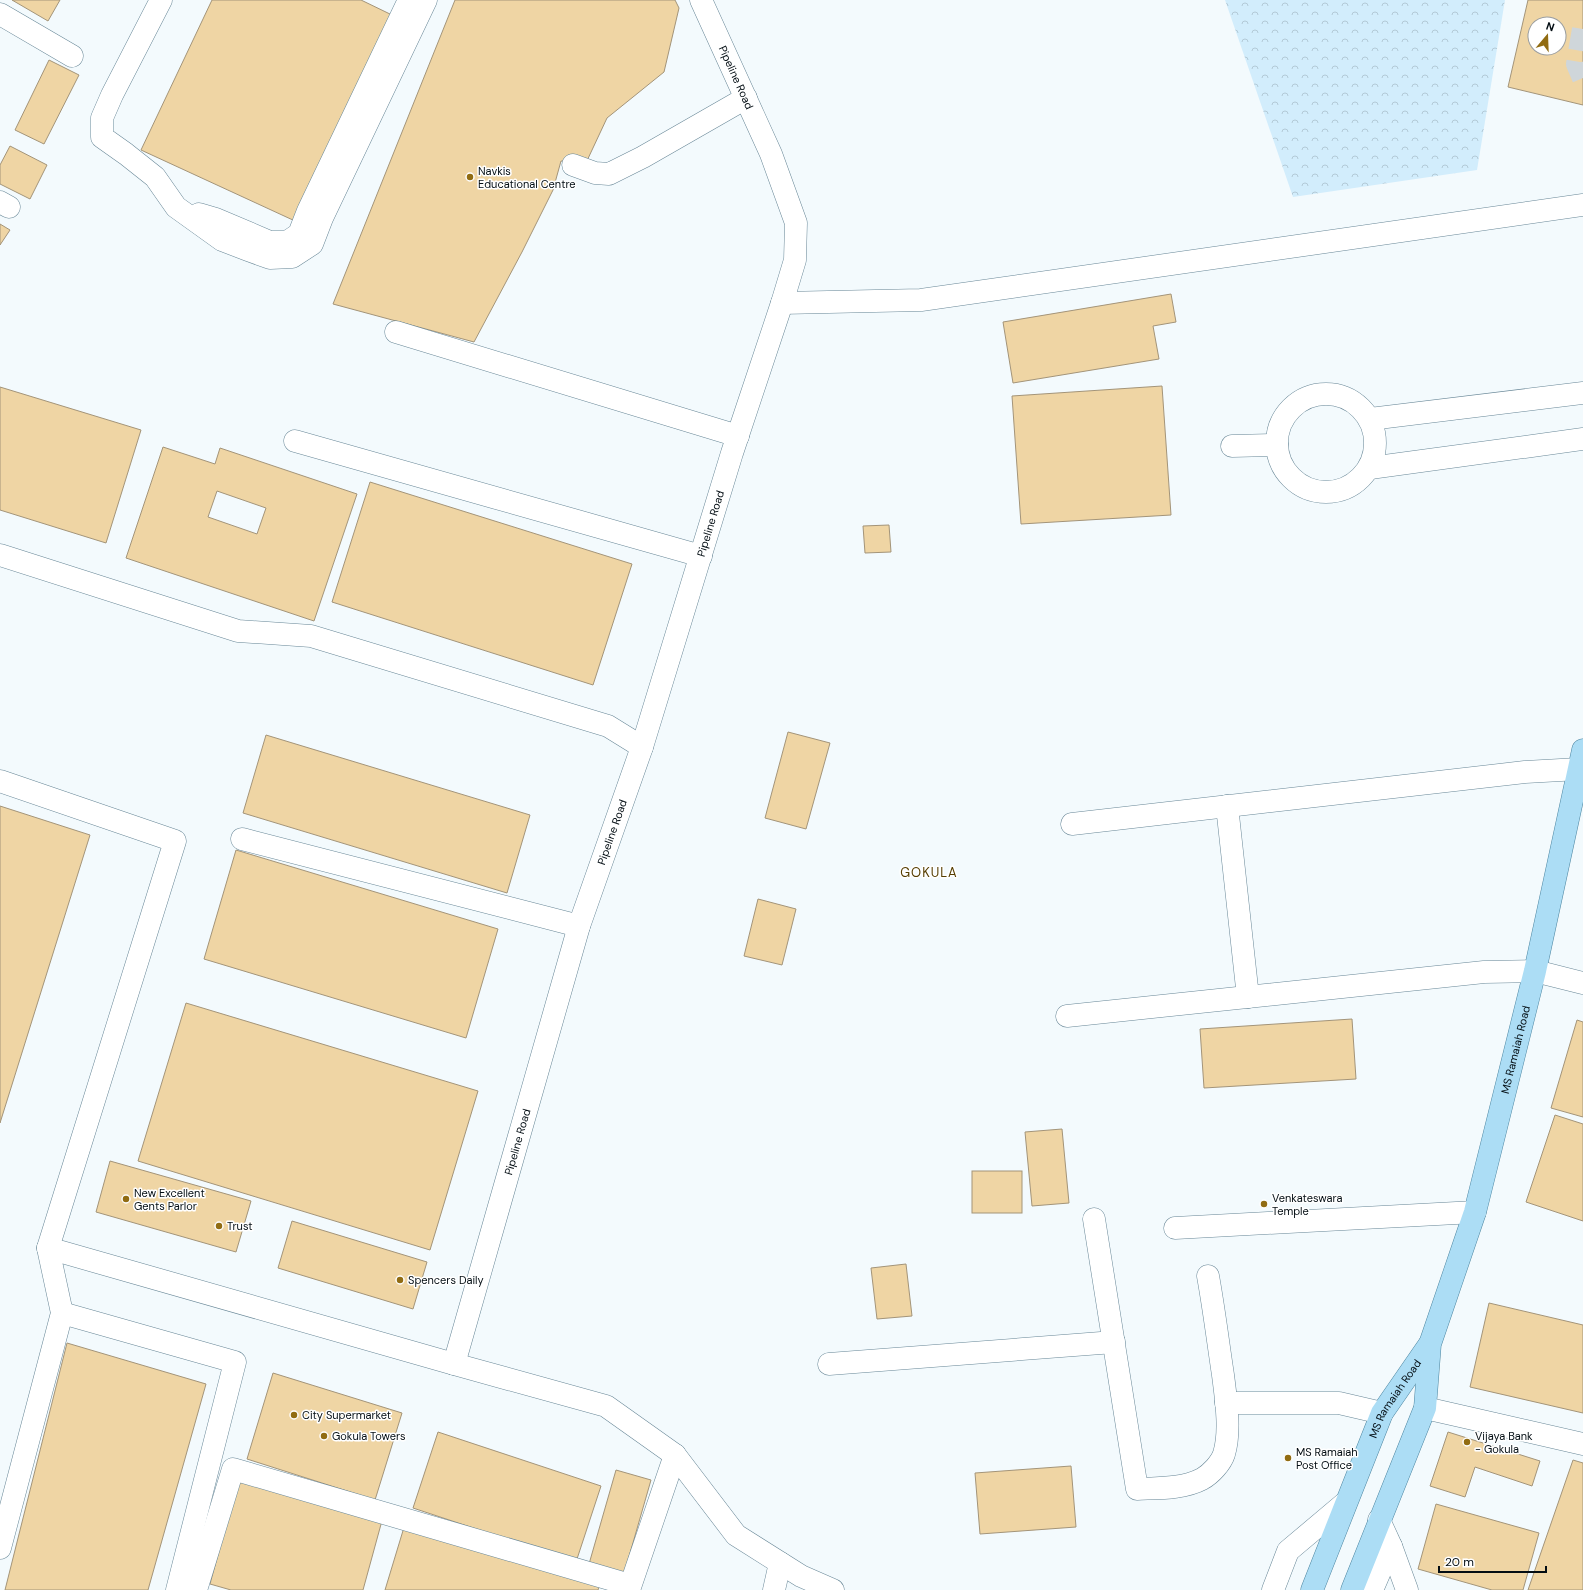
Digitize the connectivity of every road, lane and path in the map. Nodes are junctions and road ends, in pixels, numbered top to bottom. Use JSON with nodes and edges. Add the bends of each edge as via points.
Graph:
{"nodes":[{"id":1,"x":161,"y":0,"type":"edge"},
{"id":2,"x":409,"y":0,"type":"edge"},
{"id":3,"x":426,"y":0,"type":"edge"},
{"id":4,"x":701,"y":0,"type":"edge"},
{"id":5,"x":0,"y":14,"type":"edge"},
{"id":6,"x":72,"y":56,"type":"dead end"},
{"id":7,"x":746,"y":98,"type":"junction"},
{"id":8,"x":573,"y":165,"type":"dead end"},
{"id":9,"x":1583,"y":205,"type":"edge"},
{"id":10,"x":176,"y":207,"type":"junction"},
{"id":11,"x":782,"y":303,"type":"junction"},
{"id":12,"x":396,"y":332,"type":"dead end"},
{"id":13,"x":1583,"y":393,"type":"edge"},
{"id":14,"x":1370,"y":420,"type":"junction"},
{"id":15,"x":738,"y":436,"type":"junction"},
{"id":16,"x":1583,"y":439,"type":"edge"},
{"id":17,"x":295,"y":441,"type":"dead end"},
{"id":18,"x":1277,"y":445,"type":"junction"},
{"id":19,"x":1232,"y":446,"type":"dead end"},
{"id":20,"x":1370,"y":468,"type":"junction"},
{"id":21,"x":0,"y":555,"type":"edge"},
{"id":22,"x":701,"y":556,"type":"junction"},
{"id":23,"x":642,"y":747,"type":"junction"},
{"id":24,"x":1581,"y":760,"type":"edge"},
{"id":25,"x":0,"y":781,"type":"edge"},
{"id":26,"x":1227,"y":806,"type":"junction"},
{"id":27,"x":1072,"y":824,"type":"dead end"},
{"id":28,"x":242,"y":839,"type":"dead end"},
{"id":29,"x":579,"y":926,"type":"junction"},
{"id":30,"x":1535,"y":971,"type":"junction"},
{"id":31,"x":1583,"y":983,"type":"edge"},
{"id":32,"x":1248,"y":997,"type":"junction"},
{"id":33,"x":1067,"y":1016,"type":"dead end"},
{"id":34,"x":1475,"y":1212,"type":"junction"},
{"id":35,"x":1094,"y":1219,"type":"dead end"},
{"id":36,"x":1175,"y":1228,"type":"dead end"},
{"id":37,"x":48,"y":1248,"type":"junction"},
{"id":38,"x":1208,"y":1276,"type":"dead end"},
{"id":39,"x":62,"y":1313,"type":"junction"},
{"id":40,"x":1114,"y":1342,"type":"junction"},
{"id":41,"x":1430,"y":1344,"type":"junction"},
{"id":42,"x":454,"y":1364,"type":"junction"},
{"id":43,"x":829,"y":1364,"type":"dead end"},
{"id":44,"x":1226,"y":1403,"type":"junction"},
{"id":45,"x":1425,"y":1408,"type":"junction"},
{"id":46,"x":1382,"y":1413,"type":"junction"},
{"id":47,"x":1583,"y":1444,"type":"edge"},
{"id":48,"x":675,"y":1455,"type":"junction"},
{"id":49,"x":1345,"y":1503,"type":"junction"},
{"id":50,"x":1379,"y":1520,"type":"junction"},
{"id":51,"x":1391,"y":1546,"type":"junction"},
{"id":52,"x":0,"y":1548,"type":"edge"},
{"id":53,"x":780,"y":1563,"type":"junction"},
{"id":54,"x":630,"y":1588,"type":"edge"},
{"id":55,"x":177,"y":1590,"type":"edge"},
{"id":56,"x":196,"y":1590,"type":"edge"},
{"id":57,"x":774,"y":1590,"type":"edge"},
{"id":58,"x":832,"y":1590,"type":"edge"},
{"id":59,"x":1274,"y":1590,"type":"edge"},
{"id":60,"x":1312,"y":1590,"type":"edge"},
{"id":61,"x":1352,"y":1590,"type":"edge"},
{"id":62,"x":1372,"y":1590,"type":"edge"},
{"id":63,"x":1407,"y":1590,"type":"edge"}],
"edges":[{"from":1,"to":10,"type":"street","via":[[102,118],[102,137],[155,177]]},
{"from":2,"to":10,"type":"street","via":[[299,234],[287,242],[270,242],[216,219]]},
{"from":3,"to":10,"type":"street","via":[[312,244],[292,257],[270,258],[222,240]]},
{"from":4,"to":7,"type":"street","name":"Pipeline Road"},
{"from":5,"to":6,"type":"street"},
{"from":7,"to":8,"type":"street","via":[[609,174],[596,173]]},
{"from":7,"to":11,"type":"street","name":"Pipeline Road","via":[[771,154],[796,223],[795,260]]},
{"from":9,"to":11,"type":"street","via":[[921,300]]},
{"from":11,"to":15,"type":"street","name":"Pipeline Road"},
{"from":12,"to":15,"type":"street"},
{"from":13,"to":14,"type":"street"},
{"from":14,"to":18,"type":"street","via":[[1360,407],[1346,398],[1330,394],[1313,396],[1298,403],[1286,415],[1279,429]]},
{"from":14,"to":20,"type":"street","via":[[1375,436],[1375,453]]},
{"from":15,"to":22,"type":"street","name":"Pipeline Road"},
{"from":16,"to":20,"type":"street"},
{"from":17,"to":22,"type":"street"},
{"from":18,"to":19,"type":"street"},
{"from":18,"to":20,"type":"street","via":[[1280,460],[1288,474],[1314,491],[1330,492],[1345,488]]},
{"from":21,"to":23,"type":"street","via":[[238,631],[311,636],[608,726]]},
{"from":22,"to":23,"type":"street","name":"Pipeline Road"},
{"from":23,"to":29,"type":"street","name":"Pipeline Road"},
{"from":24,"to":26,"type":"street","via":[[1525,772]]},
{"from":24,"to":30,"type":"main road","name":"MS Ramaiah Road"},
{"from":25,"to":37,"type":"street","via":[[176,842]]},
{"from":26,"to":27,"type":"street"},
{"from":26,"to":32,"type":"street"},
{"from":28,"to":29,"type":"street"},
{"from":29,"to":42,"type":"street","name":"Pipeline Road"},
{"from":30,"to":31,"type":"street"},
{"from":30,"to":32,"type":"street","via":[[1484,972]]},
{"from":30,"to":34,"type":"main road","name":"MS Ramaiah Road"},
{"from":32,"to":33,"type":"street"},
{"from":34,"to":36,"type":"street"},
{"from":34,"to":41,"type":"main road","name":"MS Ramaiah Road"},
{"from":35,"to":40,"type":"street"},
{"from":37,"to":39,"type":"street"},
{"from":37,"to":42,"type":"street"},
{"from":38,"to":44,"type":"street","via":[[1217,1325]]},
{"from":39,"to":52,"type":"street"},
{"from":39,"to":55,"type":"street","via":[[235,1362]]},
{"from":40,"to":43,"type":"street"},
{"from":40,"to":44,"type":"street","via":[[1137,1489],[1187,1486],[1203,1478],[1216,1467],[1224,1454],[1227,1433]]},
{"from":41,"to":45,"type":"main road","name":"MS Ramaiah Road"},
{"from":41,"to":46,"type":"main road","name":"MS Ramaiah Road"},
{"from":42,"to":48,"type":"street","via":[[606,1406]]},
{"from":44,"to":46,"type":"street","via":[[1339,1403]]},
{"from":45,"to":47,"type":"street"},
{"from":45,"to":50,"type":"main road","name":"MS Ramaiah Road"},
{"from":46,"to":49,"type":"main road","name":"MS Ramaiah Road"},
{"from":48,"to":53,"type":"street","via":[[736,1536]]},
{"from":48,"to":54,"type":"street"},
{"from":49,"to":59,"type":"street","via":[[1288,1551]]},
{"from":49,"to":60,"type":"main road","name":"MS Ramaiah Road"},
{"from":50,"to":51,"type":"street"},
{"from":50,"to":61,"type":"main road","name":"MS Ramaiah Road"},
{"from":51,"to":62,"type":"street"},
{"from":51,"to":63,"type":"street"},
{"from":53,"to":57,"type":"street"},
{"from":53,"to":58,"type":"street"},
{"from":54,"to":56,"type":"street","via":[[233,1469]]}]}
